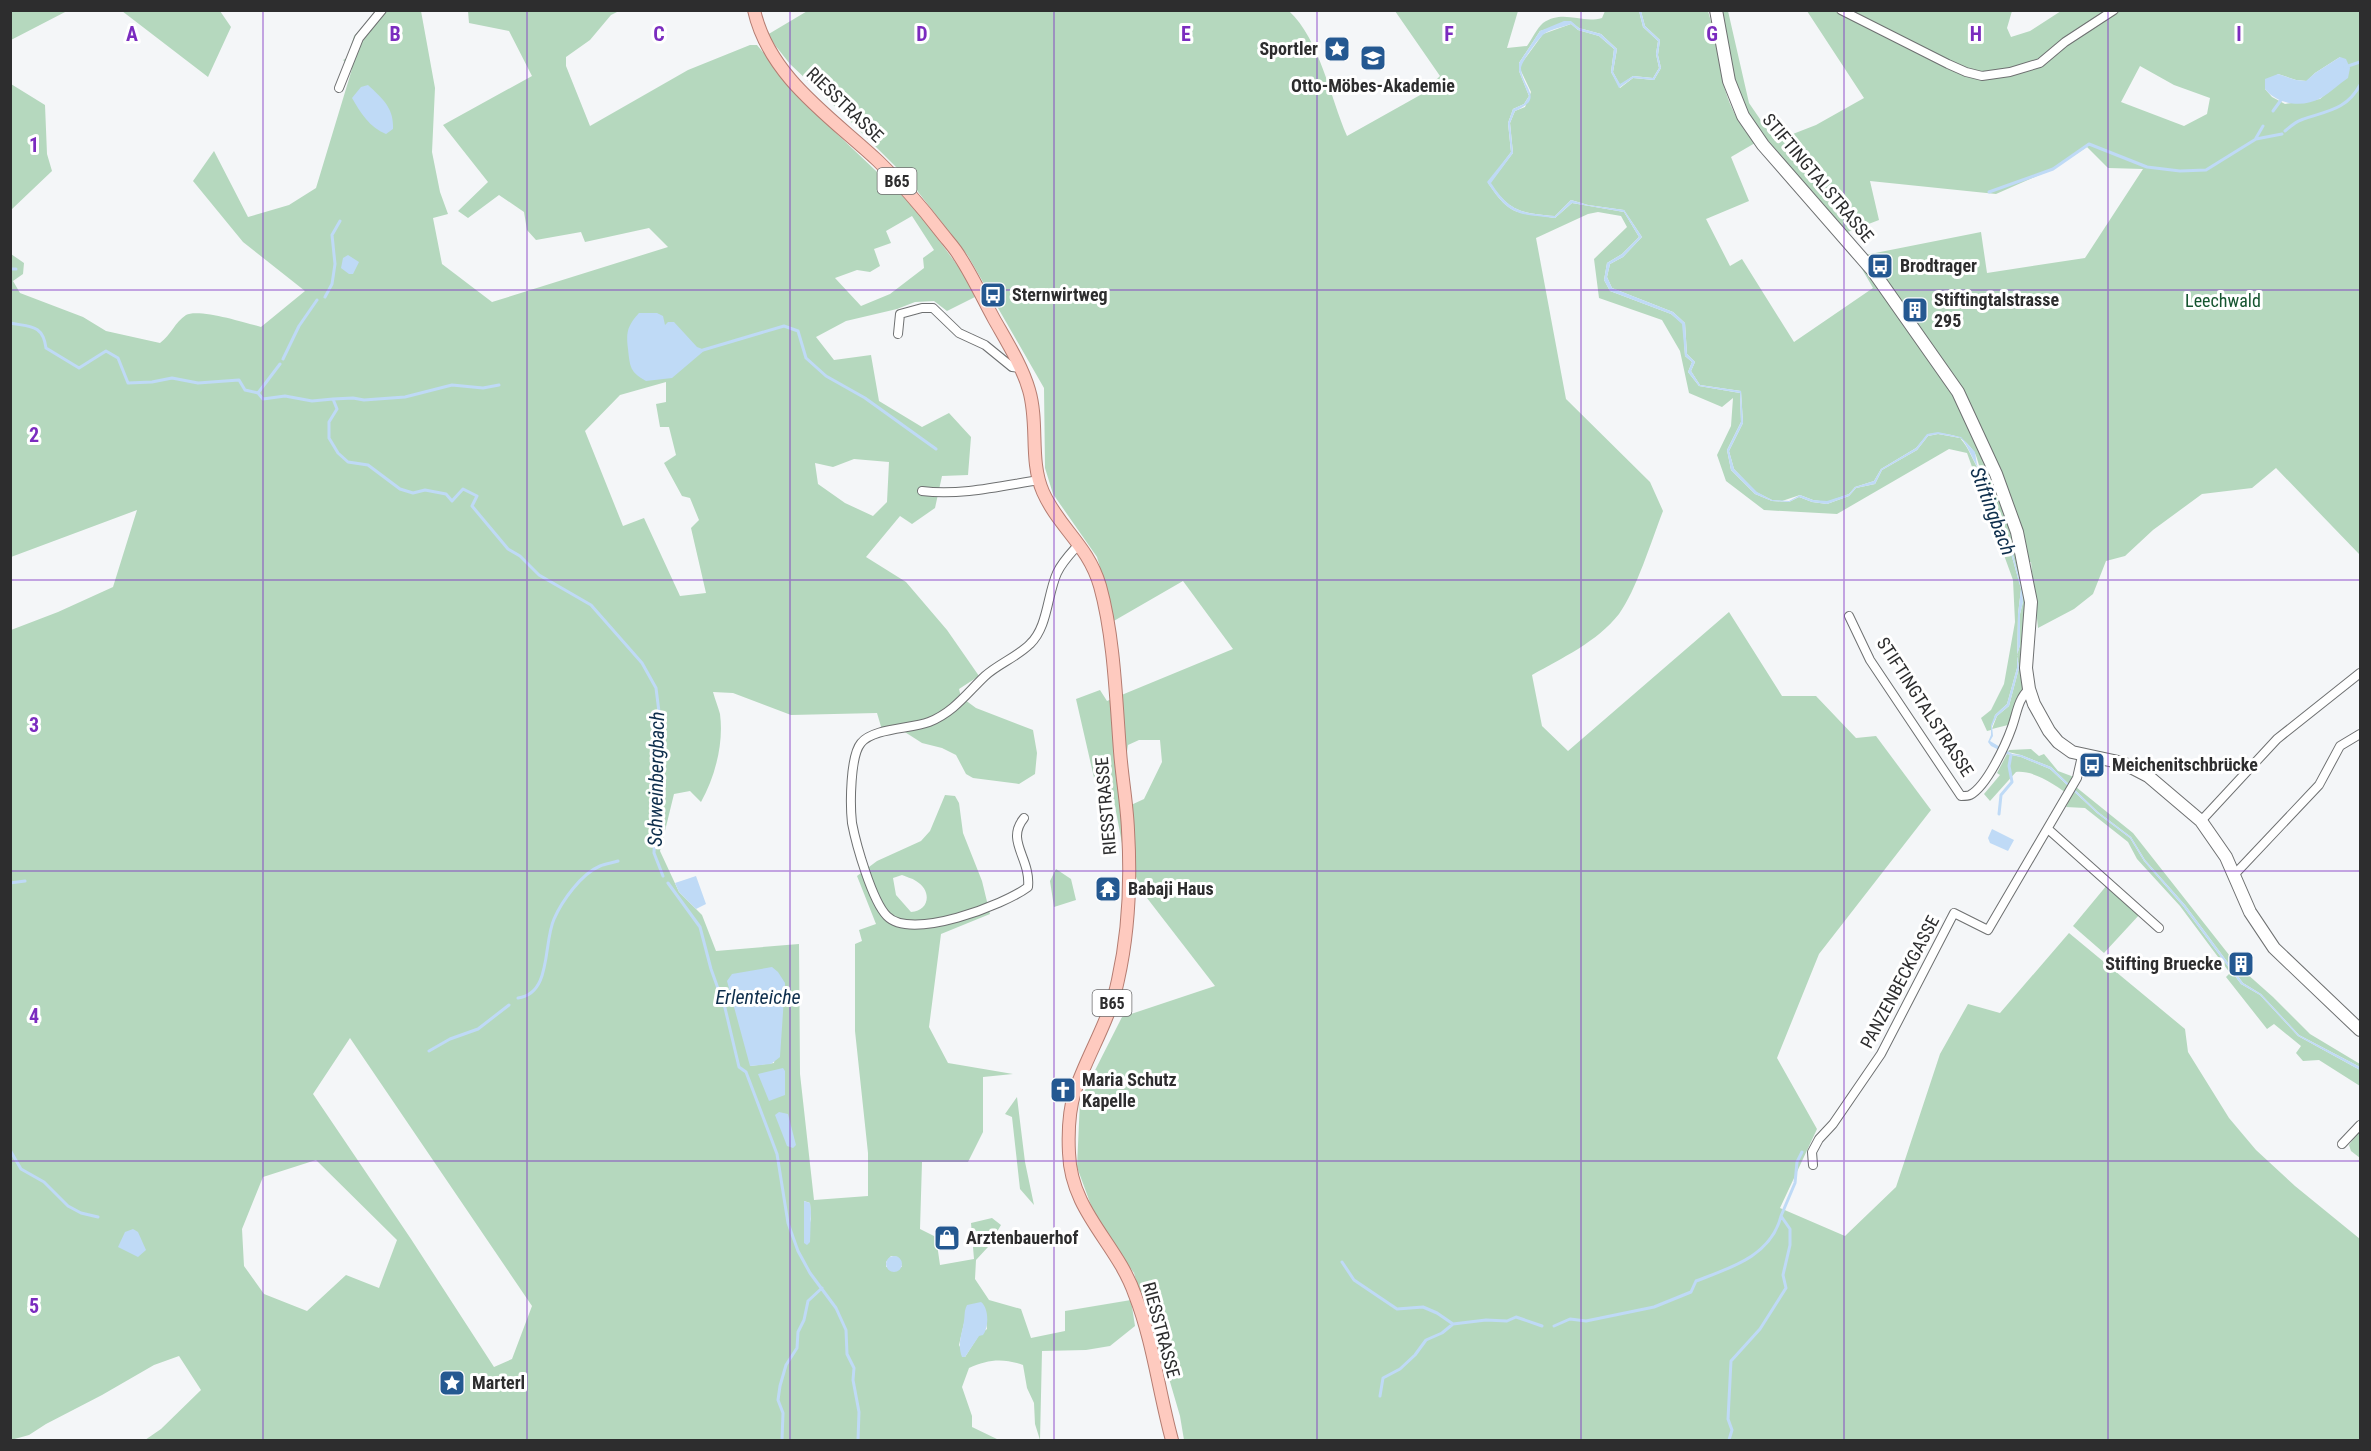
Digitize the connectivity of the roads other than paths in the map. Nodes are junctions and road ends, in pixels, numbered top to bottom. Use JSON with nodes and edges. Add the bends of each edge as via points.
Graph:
{"nodes":[{"id":1,"x":382,"y":10,"type":"edge"},
{"id":2,"x":754,"y":10,"type":"edge"},
{"id":3,"x":1716,"y":10,"type":"edge"},
{"id":4,"x":1841,"y":10,"type":"edge"},
{"id":5,"x":2114,"y":10,"type":"edge"},
{"id":6,"x":339,"y":88,"type":"dead end"},
{"id":7,"x":898,"y":334,"type":"dead end"},
{"id":8,"x":1020,"y":369,"type":"junction"},
{"id":9,"x":1039,"y":480,"type":"junction"},
{"id":10,"x":922,"y":491,"type":"dead end"},
{"id":11,"x":1079,"y":544,"type":"junction"},
{"id":12,"x":1849,"y":616,"type":"dead end"},
{"id":13,"x":2361,"y":673,"type":"edge"},
{"id":14,"x":2029,"y":689,"type":"junction"},
{"id":15,"x":2361,"y":734,"type":"edge"},
{"id":16,"x":2082,"y":756,"type":"junction"},
{"id":17,"x":1024,"y":818,"type":"dead end"},
{"id":18,"x":2201,"y":821,"type":"junction"},
{"id":19,"x":2048,"y":829,"type":"junction"},
{"id":20,"x":2234,"y":874,"type":"junction"},
{"id":21,"x":2159,"y":928,"type":"dead end"},
{"id":22,"x":2361,"y":1030,"type":"edge"},
{"id":23,"x":2361,"y":1125,"type":"edge"},
{"id":24,"x":2342,"y":1144,"type":"dead end"},
{"id":25,"x":1813,"y":1165,"type":"dead end"},
{"id":26,"x":1173,"y":1440,"type":"edge"}],
"edges":[{"from":1,"to":6,"type":"street","via":[[359,38]]},
{"from":2,"to":8,"type":"main road","name":"RIESSTRASSE","number":"B65","via":[[770,53],[784,71],[920,204],[959,254]]},
{"from":3,"to":14,"type":"street","name":"STIFTINGTALSTRASSE","via":[[1730,81],[1743,116],[1763,145],[1873,271],[1969,413],[2008,504],[2026,570],[2031,602],[2026,668]]},
{"from":4,"to":5,"type":"street","via":[[1948,64],[1982,76],[2040,63]]},
{"from":7,"to":8,"type":"street","via":[[900,314],[933,308],[959,333]]},
{"from":8,"to":9,"type":"main road","name":"RIESSTRASSE","number":"B65","via":[[1031,400]]},
{"from":9,"to":10,"type":"street","via":[[968,491]]},
{"from":9,"to":11,"type":"main road","name":"RIESSTRASSE","number":"B65","via":[[1051,507]]},
{"from":11,"to":17,"type":"street","via":[[1058,570],[1038,633],[1030,644],[987,675],[958,705],[930,722],[878,733],[861,741],[853,756],[852,821],[862,861],[887,917],[903,925],[926,925],[960,916],[1016,896],[1028,887],[1029,874],[1015,836]]},
{"from":11,"to":26,"type":"main road","name":"RIESSTRASSE","number":"B65","via":[[1093,567],[1103,602],[1116,701],[1130,872],[1118,981],[1106,1022],[1075,1091],[1069,1157],[1080,1203],[1135,1293]]},
{"from":12,"to":14,"type":"street","name":"STIFTINGTALSTRASSE","via":[[1870,660],[1961,796],[1970,795],[1983,782],[2000,757],[2021,696]]},
{"from":13,"to":18,"type":"street","via":[[2277,740]]},
{"from":14,"to":16,"type":"street","name":"STIFTINGTALSTRASSE","via":[[2049,731],[2064,747]]},
{"from":15,"to":20,"type":"street","via":[[2340,746],[2319,785]]},
{"from":16,"to":18,"type":"street","name":"STIFTINGTALSTRASSE","via":[[2114,761],[2137,770]]},
{"from":16,"to":19,"type":"street","name":"PANZENBECKGASSE","via":[[2077,778]]},
{"from":18,"to":20,"type":"street","name":"STIFTINGTALSTRASSE"},
{"from":19,"to":21,"type":"street"},
{"from":19,"to":25,"type":"street","name":"PANZENBECKGASSE","via":[[1989,930],[1954,913],[1881,1054],[1819,1139],[1812,1152]]},
{"from":20,"to":22,"type":"street","name":"STIFTINGTALSTRASSE","via":[[2250,912],[2274,948]]},
{"from":23,"to":24,"type":"street"}]}
